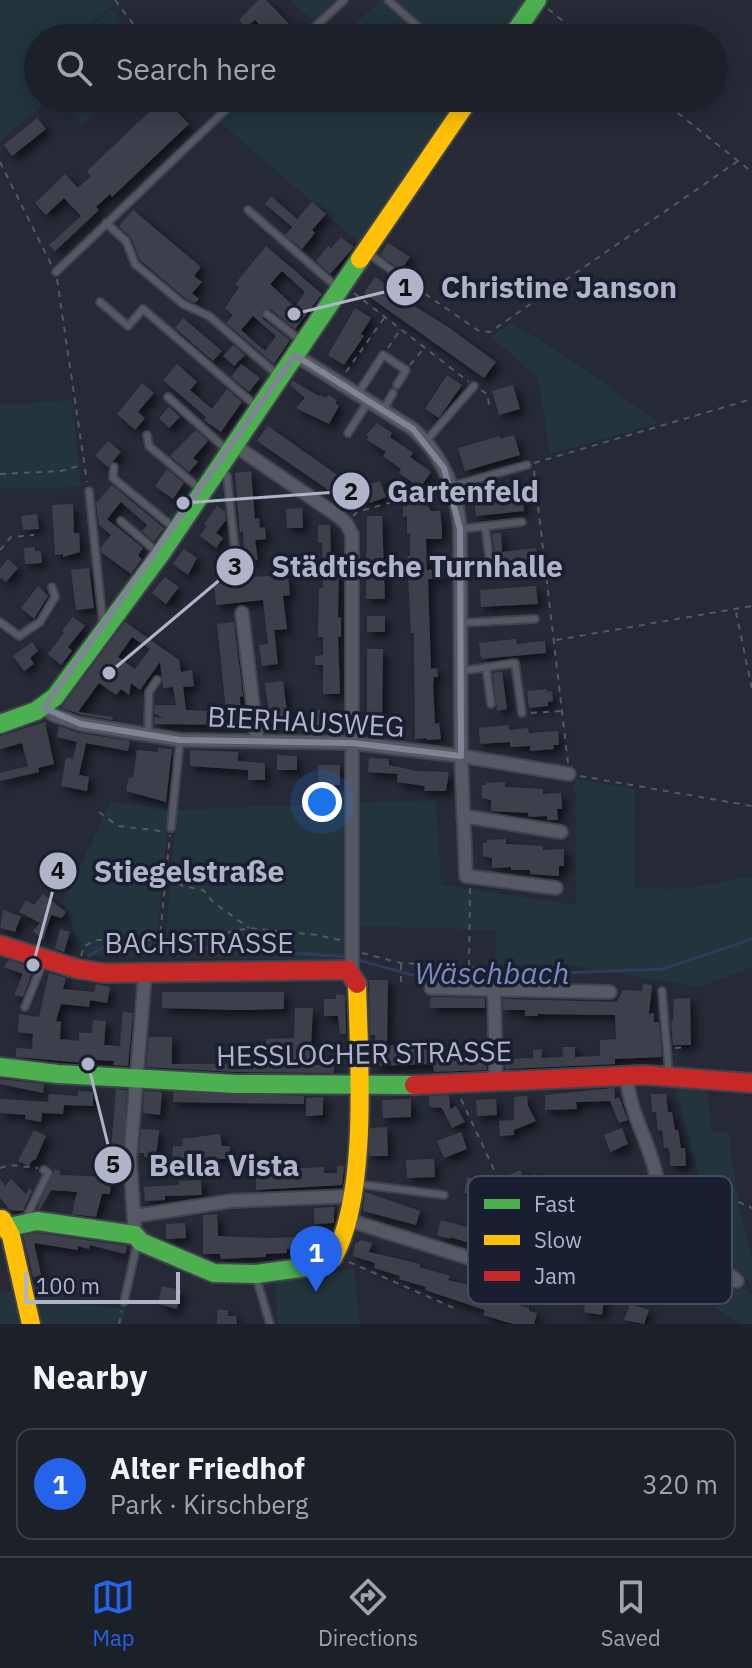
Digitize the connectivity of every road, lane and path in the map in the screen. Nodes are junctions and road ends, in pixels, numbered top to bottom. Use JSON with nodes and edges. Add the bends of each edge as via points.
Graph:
{"nodes":[{"id":1,"x":115,"y":0,"type":"edge"},
{"id":2,"x":344,"y":0,"type":"edge"},
{"id":3,"x":388,"y":0,"type":"edge"},
{"id":4,"x":540,"y":3,"type":"edge"},
{"id":5,"x":133,"y":24,"type":"edge"},
{"id":6,"x":318,"y":24,"type":"edge"},
{"id":7,"x":415,"y":24,"type":"edge"},
{"id":8,"x":523,"y":24,"type":"edge"},
{"id":9,"x":566,"y":24,"type":"edge"},
{"id":10,"x":201,"y":112,"type":"edge"},
{"id":11,"x":223,"y":112,"type":"edge"},
{"id":12,"x":461,"y":112,"type":"edge"},
{"id":13,"x":677,"y":112,"type":"edge"},
{"id":14,"x":210,"y":124,"type":"junction"},
{"id":15,"x":738,"y":161,"type":"junction"},
{"id":16,"x":0,"y":162,"type":"edge"},
{"id":17,"x":752,"y":172,"type":"edge"},
{"id":18,"x":248,"y":210,"type":"dead end"},
{"id":19,"x":106,"y":223,"type":"junction"},
{"id":20,"x":366,"y":252,"type":"junction"},
{"id":21,"x":56,"y":272,"type":"junction"},
{"id":22,"x":408,"y":282,"type":"joint"},
{"id":23,"x":342,"y":287,"type":"junction"},
{"id":24,"x":100,"y":302,"type":"dead end"},
{"id":25,"x":267,"y":314,"type":"dead end"},
{"id":26,"x":385,"y":317,"type":"junction"},
{"id":27,"x":400,"y":329,"type":"junction"},
{"id":28,"x":424,"y":347,"type":"junction"},
{"id":29,"x":300,"y":349,"type":"junction"},
{"id":30,"x":383,"y":355,"type":"junction"},
{"id":31,"x":406,"y":370,"type":"junction"},
{"id":32,"x":280,"y":378,"type":"junction"},
{"id":33,"x":339,"y":383,"type":"junction"},
{"id":34,"x":397,"y":385,"type":"dead end"},
{"id":35,"x":474,"y":386,"type":"junction"},
{"id":36,"x":393,"y":393,"type":"dead end"},
{"id":37,"x":168,"y":397,"type":"dead end"},
{"id":38,"x":362,"y":398,"type":"junction"},
{"id":39,"x":752,"y":399,"type":"edge"},
{"id":40,"x":259,"y":409,"type":"junction"},
{"id":41,"x":384,"y":409,"type":"junction"},
{"id":42,"x":490,"y":410,"type":"dead end"},
{"id":43,"x":348,"y":433,"type":"dead end"},
{"id":44,"x":147,"y":435,"type":"dead end"},
{"id":45,"x":426,"y":441,"type":"junction"},
{"id":46,"x":228,"y":454,"type":"junction"},
{"id":47,"x":530,"y":464,"type":"junction"},
{"id":48,"x":83,"y":465,"type":"junction"},
{"id":49,"x":114,"y":467,"type":"dead end"},
{"id":50,"x":0,"y":474,"type":"edge"},
{"id":51,"x":452,"y":486,"type":"junction"},
{"id":52,"x":89,"y":491,"type":"joint"},
{"id":53,"x":203,"y":491,"type":"junction"},
{"id":54,"x":121,"y":521,"type":"dead end"},
{"id":55,"x":522,"y":522,"type":"dead end"},
{"id":56,"x":346,"y":523,"type":"junction"},
{"id":57,"x":485,"y":527,"type":"junction"},
{"id":58,"x":460,"y":529,"type":"junction"},
{"id":59,"x":176,"y":531,"type":"junction"},
{"id":60,"x":34,"y":535,"type":"dead end"},
{"id":61,"x":0,"y":550,"type":"edge"},
{"id":62,"x":235,"y":550,"type":"dead end"},
{"id":63,"x":160,"y":555,"type":"junction"},
{"id":64,"x":490,"y":562,"type":"joint"},
{"id":65,"x":545,"y":570,"type":"junction"},
{"id":66,"x":52,"y":587,"type":"dead end"},
{"id":67,"x":752,"y":606,"type":"edge"},
{"id":68,"x":736,"y":609,"type":"junction"},
{"id":69,"x":242,"y":613,"type":"dead end"},
{"id":70,"x":535,"y":619,"type":"dead end"},
{"id":71,"x":0,"y":622,"type":"edge"},
{"id":72,"x":460,"y":623,"type":"junction"},
{"id":73,"x":103,"y":631,"type":"junction"},
{"id":74,"x":554,"y":640,"type":"junction"},
{"id":75,"x":486,"y":667,"type":"junction"},
{"id":76,"x":462,"y":671,"type":"junction"},
{"id":77,"x":157,"y":680,"type":"dead end"},
{"id":78,"x":752,"y":689,"type":"edge"},
{"id":79,"x":491,"y":704,"type":"dead end"},
{"id":80,"x":44,"y":708,"type":"junction"},
{"id":81,"x":562,"y":711,"type":"junction"},
{"id":82,"x":522,"y":713,"type":"joint"},
{"id":83,"x":0,"y":724,"type":"edge"},
{"id":84,"x":148,"y":734,"type":"junction"},
{"id":85,"x":257,"y":739,"type":"junction"},
{"id":86,"x":180,"y":740,"type":"junction"},
{"id":87,"x":352,"y":743,"type":"junction"},
{"id":88,"x":461,"y":756,"type":"junction"},
{"id":89,"x":569,"y":774,"type":"junction"},
{"id":90,"x":752,"y":806,"type":"edge"},
{"id":91,"x":99,"y":812,"type":"dead end"},
{"id":92,"x":463,"y":816,"type":"junction"},
{"id":93,"x":171,"y":828,"type":"junction"},
{"id":94,"x":561,"y":832,"type":"dead end"},
{"id":95,"x":470,"y":876,"type":"junction"},
{"id":96,"x":166,"y":878,"type":"junction"},
{"id":97,"x":556,"y":888,"type":"dead end"},
{"id":98,"x":249,"y":928,"type":"junction"},
{"id":99,"x":160,"y":940,"type":"junction"},
{"id":100,"x":0,"y":945,"type":"edge"},
{"id":101,"x":352,"y":948,"type":"junction"},
{"id":102,"x":159,"y":953,"type":"dead end"},
{"id":103,"x":44,"y":959,"type":"junction"},
{"id":104,"x":401,"y":963,"type":"junction"},
{"id":105,"x":469,"y":967,"type":"junction"},
{"id":106,"x":78,"y":969,"type":"junction"},
{"id":107,"x":352,"y":970,"type":"junction"},
{"id":108,"x":490,"y":973,"type":"dead end"},
{"id":109,"x":145,"y":974,"type":"junction"},
{"id":110,"x":401,"y":987,"type":"dead end"},
{"id":111,"x":431,"y":988,"type":"dead end"},
{"id":112,"x":494,"y":989,"type":"junction"},
{"id":113,"x":662,"y":991,"type":"dead end"},
{"id":114,"x":610,"y":992,"type":"dead end"},
{"id":115,"x":25,"y":1007,"type":"dead end"},
{"id":116,"x":0,"y":1067,"type":"edge"},
{"id":117,"x":627,"y":1075,"type":"junction"},
{"id":118,"x":670,"y":1078,"type":"junction"},
{"id":119,"x":136,"y":1079,"type":"junction"},
{"id":120,"x":496,"y":1081,"type":"junction"},
{"id":121,"x":453,"y":1083,"type":"junction"},
{"id":122,"x":752,"y":1083,"type":"edge"},
{"id":123,"x":359,"y":1085,"type":"junction"},
{"id":124,"x":0,"y":1168,"type":"edge"},
{"id":125,"x":44,"y":1170,"type":"joint"},
{"id":126,"x":497,"y":1176,"type":"edge"},
{"id":127,"x":655,"y":1176,"type":"edge"},
{"id":128,"x":353,"y":1190,"type":"junction"},
{"id":129,"x":444,"y":1195,"type":"dead end"},
{"id":130,"x":732,"y":1199,"type":"edge"},
{"id":131,"x":752,"y":1208,"type":"edge"},
{"id":132,"x":348,"y":1220,"type":"junction"},
{"id":133,"x":8,"y":1224,"type":"edge"},
{"id":134,"x":136,"y":1231,"type":"junction"},
{"id":135,"x":468,"y":1257,"type":"edge"},
{"id":136,"x":333,"y":1258,"type":"junction"},
{"id":137,"x":255,"y":1273,"type":"junction"},
{"id":138,"x":732,"y":1277,"type":"edge"},
{"id":139,"x":737,"y":1281,"type":"dead end"},
{"id":140,"x":124,"y":1302,"type":"joint"},
{"id":141,"x":454,"y":1308,"type":"dead end"},
{"id":142,"x":31,"y":1324,"type":"edge"},
{"id":143,"x":119,"y":1324,"type":"edge"},
{"id":144,"x":270,"y":1324,"type":"edge"}],
"edges":[{"from":1,"to":5,"type":"path"},
{"from":2,"to":6,"type":"lane"},
{"from":3,"to":7,"type":"lane"},
{"from":4,"to":8,"type":"street"},
{"from":4,"to":9,"type":"path"},
{"from":10,"to":14,"type":"path"},
{"from":11,"to":14,"type":"lane"},
{"from":12,"to":20,"type":"street"},
{"from":13,"to":15,"type":"path"},
{"from":14,"to":19,"type":"lane"},
{"from":15,"to":17,"type":"path"},
{"from":15,"to":22,"type":"path","via":[[490,332],[479,331]]},
{"from":16,"to":21,"type":"path"},
{"from":18,"to":23,"type":"lane"},
{"from":19,"to":21,"type":"lane"},
{"from":19,"to":32,"type":"lane","via":[[126,241],[135,264],[183,304],[209,316]]},
{"from":20,"to":22,"type":"lane"},
{"from":20,"to":23,"type":"street"},
{"from":21,"to":48,"type":"path"},
{"from":23,"to":26,"type":"path"},
{"from":23,"to":29,"type":"street"},
{"from":24,"to":40,"type":"lane","via":[[128,326],[143,309]]},
{"from":25,"to":29,"type":"lane"},
{"from":26,"to":27,"type":"path"},
{"from":26,"to":33,"type":"path"},
{"from":27,"to":28,"type":"path"},
{"from":27,"to":30,"type":"path"},
{"from":28,"to":31,"type":"path"},
{"from":28,"to":35,"type":"path"},
{"from":29,"to":32,"type":"street"},
{"from":29,"to":33,"type":"street"},
{"from":30,"to":31,"type":"lane"},
{"from":30,"to":38,"type":"lane"},
{"from":31,"to":34,"type":"lane"},
{"from":32,"to":40,"type":"street"},
{"from":33,"to":38,"type":"street"},
{"from":35,"to":42,"type":"path","via":[[487,394]]},
{"from":35,"to":45,"type":"lane"},
{"from":36,"to":41,"type":"lane"},
{"from":37,"to":46,"type":"lane"},
{"from":38,"to":41,"type":"street"},
{"from":38,"to":43,"type":"lane"},
{"from":39,"to":47,"type":"path"},
{"from":40,"to":46,"type":"street"},
{"from":41,"to":45,"type":"street"},
{"from":44,"to":53,"type":"lane","via":[[149,446]]},
{"from":45,"to":51,"type":"street"},
{"from":46,"to":53,"type":"street"},
{"from":46,"to":56,"type":"street"},
{"from":46,"to":62,"type":"lane"},
{"from":47,"to":51,"type":"lane"},
{"from":47,"to":65,"type":"path"},
{"from":48,"to":50,"type":"path"},
{"from":48,"to":52,"type":"path"},
{"from":49,"to":59,"type":"lane","via":[[113,478]]},
{"from":51,"to":56,"type":"path","via":[[357,512]]},
{"from":51,"to":58,"type":"street"},
{"from":52,"to":73,"type":"lane"},
{"from":53,"to":59,"type":"street"},
{"from":54,"to":63,"type":"lane"},
{"from":55,"to":57,"type":"lane"},
{"from":56,"to":87,"type":"street","via":[[353,544]]},
{"from":57,"to":58,"type":"lane"},
{"from":57,"to":64,"type":"lane"},
{"from":58,"to":72,"type":"street"},
{"from":59,"to":63,"type":"street"},
{"from":60,"to":61,"type":"path","via":[[11,537]]},
{"from":63,"to":73,"type":"street"},
{"from":64,"to":65,"type":"path","via":[[501,573]]},
{"from":65,"to":74,"type":"path"},
{"from":66,"to":71,"type":"lane","via":[[55,597],[30,629],[19,636]]},
{"from":67,"to":68,"type":"path"},
{"from":68,"to":74,"type":"path"},
{"from":68,"to":78,"type":"path"},
{"from":69,"to":85,"type":"street"},
{"from":70,"to":72,"type":"lane"},
{"from":72,"to":76,"type":"street"},
{"from":73,"to":80,"type":"street"},
{"from":74,"to":81,"type":"path"},
{"from":75,"to":76,"type":"lane"},
{"from":75,"to":79,"type":"lane"},
{"from":75,"to":82,"type":"lane","via":[[515,663]]},
{"from":76,"to":88,"type":"street"},
{"from":77,"to":84,"type":"lane","via":[[149,692]]},
{"from":80,"to":83,"type":"street"},
{"from":80,"to":84,"type":"street","name":"BIERHAUSWEG","via":[[81,724]]},
{"from":81,"to":82,"type":"path"},
{"from":81,"to":89,"type":"path"},
{"from":84,"to":86,"type":"street","name":"BIERHAUSWEG"},
{"from":85,"to":86,"type":"street","name":"BIERHAUSWEG"},
{"from":85,"to":87,"type":"street","name":"BIERHAUSWEG"},
{"from":86,"to":93,"type":"lane"},
{"from":87,"to":88,"type":"street","name":"BIERHAUSWEG"},
{"from":87,"to":101,"type":"street"},
{"from":88,"to":89,"type":"street","name":"BIERHAUSWEG"},
{"from":88,"to":92,"type":"street"},
{"from":89,"to":90,"type":"path"},
{"from":91,"to":93,"type":"path","via":[[118,826],[157,832]]},
{"from":92,"to":94,"type":"street"},
{"from":92,"to":95,"type":"street"},
{"from":93,"to":96,"type":"path"},
{"from":95,"to":97,"type":"street"},
{"from":95,"to":105,"type":"path"},
{"from":96,"to":98,"type":"path","via":[[203,890]]},
{"from":96,"to":99,"type":"path"},
{"from":98,"to":99,"type":"path","via":[[191,940]]},
{"from":98,"to":101,"type":"path","via":[[317,935]]},
{"from":99,"to":102,"type":"path"},
{"from":99,"to":106,"type":"path","via":[[92,941],[84,946]]},
{"from":100,"to":103,"type":"street","name":"BACHSTRASSE"},
{"from":101,"to":104,"type":"path"},
{"from":101,"to":107,"type":"street"},
{"from":103,"to":106,"type":"street","name":"BACHSTRASSE"},
{"from":103,"to":115,"type":"lane"},
{"from":104,"to":105,"type":"path"},
{"from":104,"to":110,"type":"path"},
{"from":105,"to":108,"type":"path"},
{"from":106,"to":109,"type":"street","name":"BACHSTRASSE"},
{"from":107,"to":109,"type":"street","name":"BACHSTRASSE"},
{"from":107,"to":123,"type":"street","via":[[357,982]]},
{"from":109,"to":119,"type":"street"},
{"from":111,"to":112,"type":"street"},
{"from":112,"to":114,"type":"street"},
{"from":112,"to":120,"type":"street"},
{"from":113,"to":118,"type":"lane"},
{"from":116,"to":119,"type":"street","name":"HESSLOCHER STRASSE"},
{"from":117,"to":118,"type":"street","name":"HESSLOCHER STRASSE"},
{"from":117,"to":120,"type":"street","name":"HESSLOCHER STRASSE"},
{"from":117,"to":127,"type":"street","via":[[627,1095]]},
{"from":118,"to":122,"type":"street","name":"HESSLOCHER STRASSE"},
{"from":119,"to":123,"type":"street","name":"HESSLOCHER STRASSE"},
{"from":119,"to":134,"type":"street","via":[[130,1158]]},
{"from":120,"to":121,"type":"street","name":"HESSLOCHER STRASSE"},
{"from":121,"to":123,"type":"street","name":"HESSLOCHER STRASSE"},
{"from":121,"to":126,"type":"path"},
{"from":123,"to":128,"type":"street"},
{"from":124,"to":125,"type":"path"},
{"from":125,"to":133,"type":"lane","via":[[48,1173],[28,1209]]},
{"from":128,"to":129,"type":"lane"},
{"from":128,"to":132,"type":"street"},
{"from":128,"to":134,"type":"street","via":[[231,1201]]},
{"from":130,"to":131,"type":"path"},
{"from":132,"to":135,"type":"street"},
{"from":132,"to":136,"type":"street"},
{"from":133,"to":134,"type":"street","via":[[52,1222]]},
{"from":133,"to":142,"type":"street"},
{"from":134,"to":137,"type":"street","via":[[214,1273]]},
{"from":134,"to":140,"type":"lane"},
{"from":136,"to":137,"type":"street","via":[[319,1265]]},
{"from":136,"to":141,"type":"path"},
{"from":137,"to":144,"type":"lane"},
{"from":138,"to":139,"type":"street"},
{"from":140,"to":143,"type":"path"}]}
